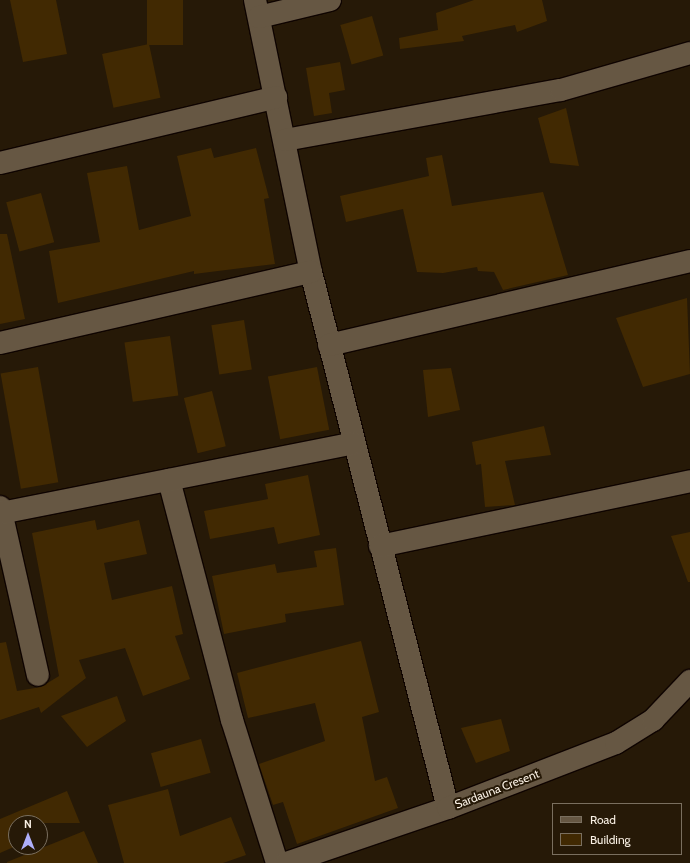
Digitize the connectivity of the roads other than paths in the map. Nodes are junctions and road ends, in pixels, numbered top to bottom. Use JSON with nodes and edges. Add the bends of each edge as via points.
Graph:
{"nodes":[{"id":1,"x":330,"y":0,"type":"edge"},
{"id":2,"x":257,"y":8,"type":"edge"},
{"id":3,"x":690,"y":53,"type":"edge"},
{"id":4,"x":276,"y":97,"type":"junction"},
{"id":5,"x":284,"y":140,"type":"junction"},
{"id":6,"x":0,"y":163,"type":"edge"},
{"id":7,"x":690,"y":261,"type":"edge"},
{"id":8,"x":311,"y":272,"type":"junction"},
{"id":9,"x":0,"y":343,"type":"edge"},
{"id":10,"x":329,"y":345,"type":"junction"},
{"id":11,"x":354,"y":443,"type":"junction"},
{"id":12,"x":169,"y":480,"type":"junction"},
{"id":13,"x":690,"y":481,"type":"edge"},
{"id":14,"x":1,"y":510,"type":"edge"},
{"id":15,"x":380,"y":546,"type":"junction"},
{"id":16,"x":38,"y":676,"type":"dead end"},
{"id":17,"x":690,"y":682,"type":"edge"},
{"id":18,"x":448,"y":808,"type":"junction"},
{"id":19,"x":277,"y":863,"type":"edge"},
{"id":20,"x":286,"y":863,"type":"edge"}],
"edges":[{"from":1,"to":2,"type":"street"},
{"from":2,"to":4,"type":"street"},
{"from":3,"to":5,"type":"street","via":[[561,90]]},
{"from":4,"to":5,"type":"street"},
{"from":4,"to":6,"type":"street"},
{"from":5,"to":8,"type":"street"},
{"from":7,"to":10,"type":"street"},
{"from":8,"to":9,"type":"street"},
{"from":8,"to":10,"type":"street"},
{"from":10,"to":11,"type":"street"},
{"from":11,"to":12,"type":"street"},
{"from":11,"to":15,"type":"street"},
{"from":12,"to":14,"type":"street"},
{"from":12,"to":19,"type":"street","via":[[232,720]]},
{"from":13,"to":15,"type":"street"},
{"from":14,"to":16,"type":"street"},
{"from":15,"to":18,"type":"street"},
{"from":17,"to":18,"type":"street","name":"Sardauna Cresent","via":[[653,720],[616,743]]},
{"from":18,"to":20,"type":"street","name":"Sardauna Cresent"}]}
